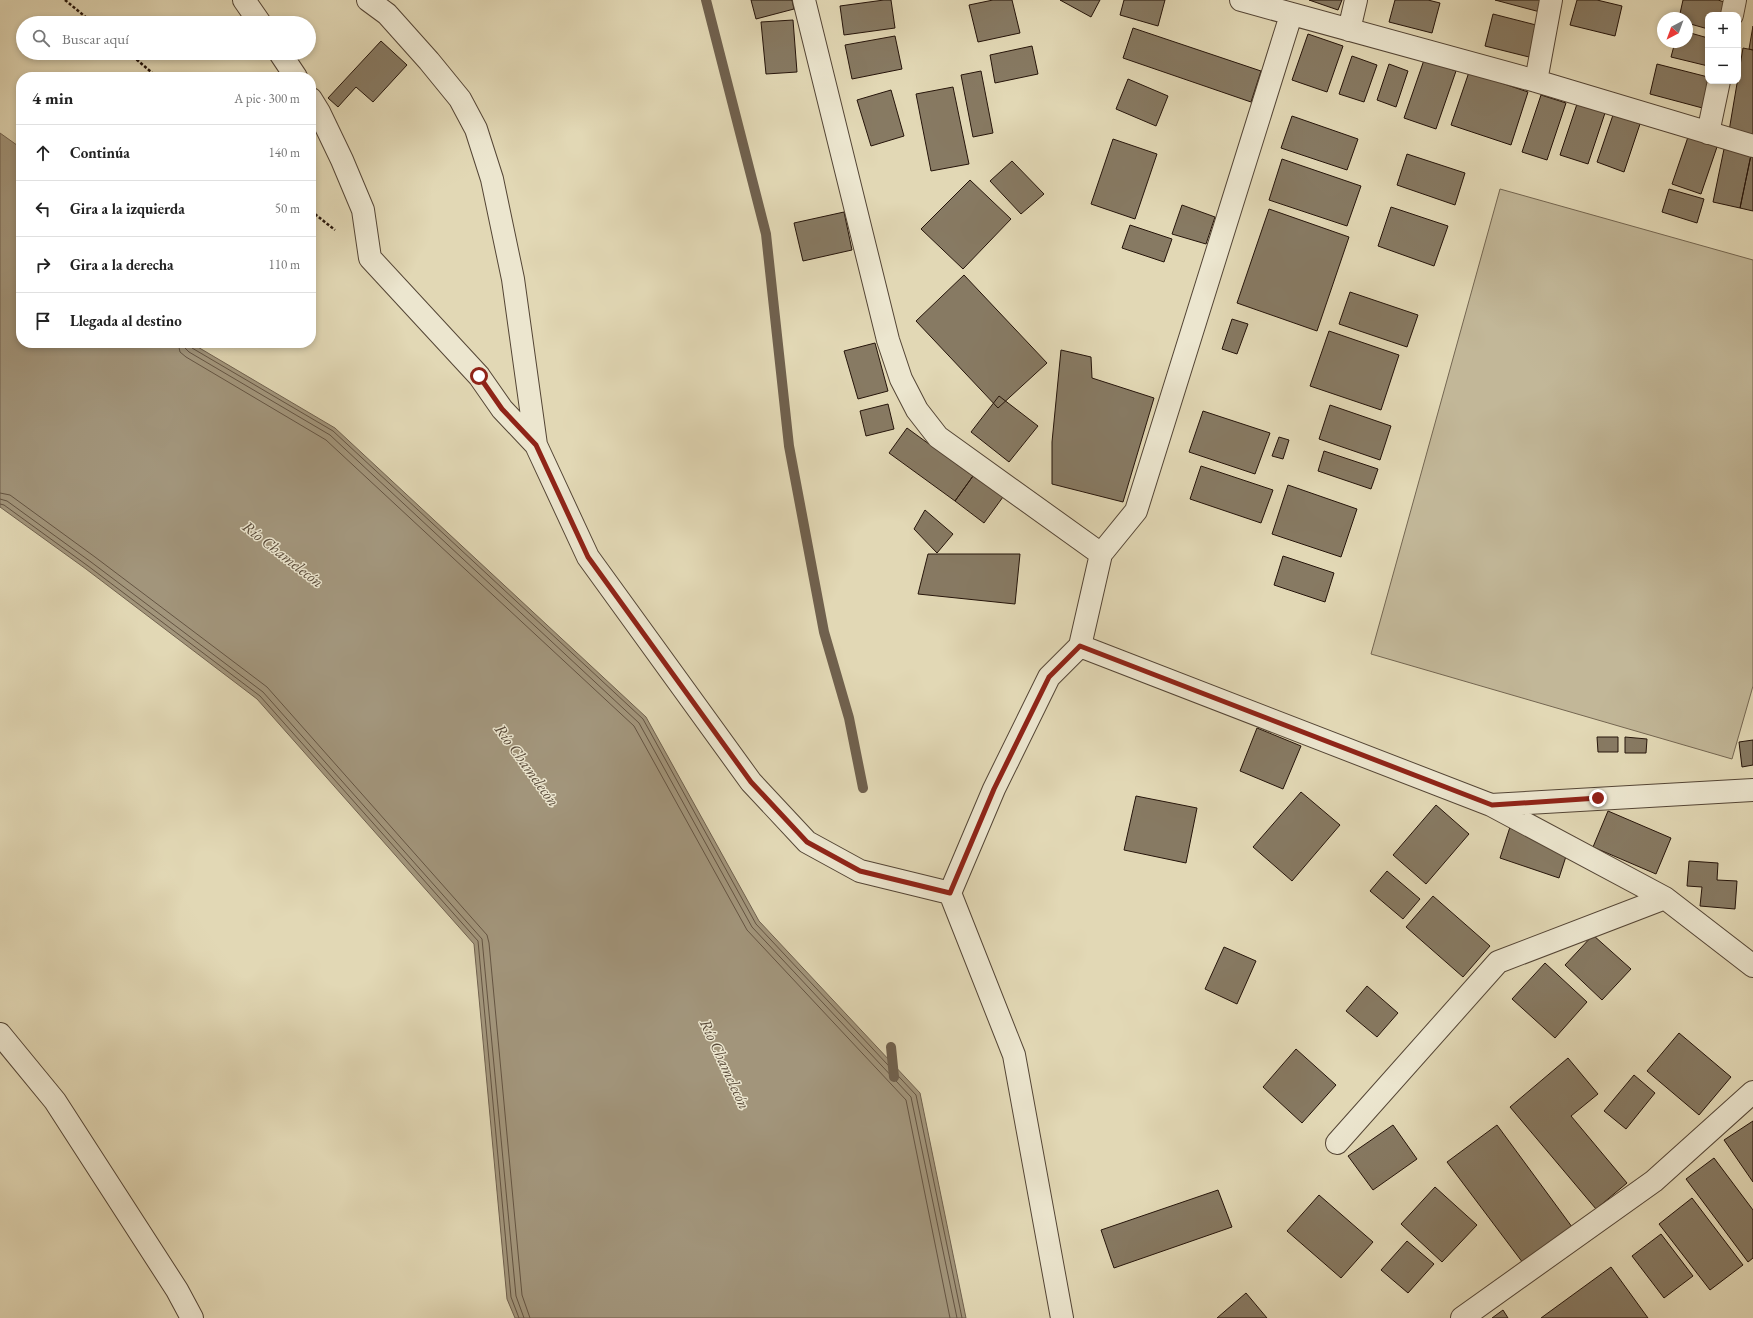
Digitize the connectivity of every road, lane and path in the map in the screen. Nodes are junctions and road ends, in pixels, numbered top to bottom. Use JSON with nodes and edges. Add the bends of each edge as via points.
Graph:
{"nodes":[{"id":1,"x":65,"y":0,"type":"edge"},
{"id":2,"x":244,"y":0,"type":"edge"},
{"id":3,"x":368,"y":0,"type":"edge"},
{"id":4,"x":804,"y":0,"type":"edge"},
{"id":5,"x":1241,"y":0,"type":"edge"},
{"id":6,"x":1356,"y":0,"type":"edge"},
{"id":7,"x":1551,"y":0,"type":"edge"},
{"id":8,"x":1735,"y":0,"type":"edge"},
{"id":9,"x":1733,"y":12,"type":"edge"},
{"id":10,"x":1291,"y":15,"type":"junction"},
{"id":11,"x":84,"y":16,"type":"edge"},
{"id":12,"x":255,"y":16,"type":"edge"},
{"id":13,"x":1349,"y":30,"type":"junction"},
{"id":14,"x":137,"y":60,"type":"edge"},
{"id":15,"x":285,"y":60,"type":"edge"},
{"id":16,"x":151,"y":72,"type":"edge"},
{"id":17,"x":293,"y":72,"type":"edge"},
{"id":18,"x":1536,"y":81,"type":"junction"},
{"id":19,"x":1718,"y":84,"type":"edge"},
{"id":20,"x":316,"y":107,"type":"edge"},
{"id":21,"x":1708,"y":133,"type":"junction"},
{"id":22,"x":1753,"y":146,"type":"edge"},
{"id":23,"x":536,"y":445,"type":"junction"},
{"id":24,"x":1101,"y":554,"type":"junction"},
{"id":25,"x":1080,"y":646,"type":"junction"},
{"id":26,"x":1753,"y":790,"type":"edge"},
{"id":27,"x":1492,"y":805,"type":"junction"},
{"id":28,"x":950,"y":893,"type":"junction"},
{"id":29,"x":1666,"y":898,"type":"junction"},
{"id":30,"x":1753,"y":966,"type":"edge"},
{"id":31,"x":0,"y":1034,"type":"edge"},
{"id":32,"x":1753,"y":1092,"type":"edge"},
{"id":33,"x":1337,"y":1143,"type":"dead end"},
{"id":34,"x":192,"y":1318,"type":"edge"},
{"id":35,"x":1062,"y":1318,"type":"edge"},
{"id":36,"x":1462,"y":1318,"type":"edge"}],
"edges":[{"from":1,"to":11,"type":"path"},
{"from":2,"to":12,"type":"street"},
{"from":3,"to":23,"type":"street","via":[[387,14],[429,61],[460,99],[476,129],[492,179],[513,279]]},
{"from":4,"to":24,"type":"street","via":[[888,340],[900,379],[917,410],[938,437]]},
{"from":5,"to":10,"type":"street"},
{"from":6,"to":13,"type":"street"},
{"from":7,"to":18,"type":"street"},
{"from":8,"to":9,"type":"street"},
{"from":10,"to":13,"type":"street"},
{"from":10,"to":24,"type":"street","via":[[1136,511]]},
{"from":13,"to":18,"type":"street"},
{"from":14,"to":16,"type":"path"},
{"from":15,"to":17,"type":"street"},
{"from":18,"to":21,"type":"street"},
{"from":19,"to":21,"type":"street"},
{"from":20,"to":23,"type":"street","via":[[363,210],[370,258],[479,376],[502,409]]},
{"from":21,"to":22,"type":"street"},
{"from":23,"to":28,"type":"street","via":[[588,557],[756,787],[807,842],[860,871]]},
{"from":24,"to":25,"type":"street"},
{"from":25,"to":27,"type":"street"},
{"from":25,"to":28,"type":"street","via":[[1049,677],[994,789]]},
{"from":26,"to":27,"type":"street"},
{"from":27,"to":29,"type":"street"},
{"from":28,"to":35,"type":"street","via":[[1014,1055]]},
{"from":29,"to":30,"type":"street"},
{"from":29,"to":33,"type":"street","via":[[1498,962]]},
{"from":31,"to":34,"type":"street","via":[[55,1101],[177,1290]]},
{"from":32,"to":36,"type":"street","via":[[1654,1181]]}]}
